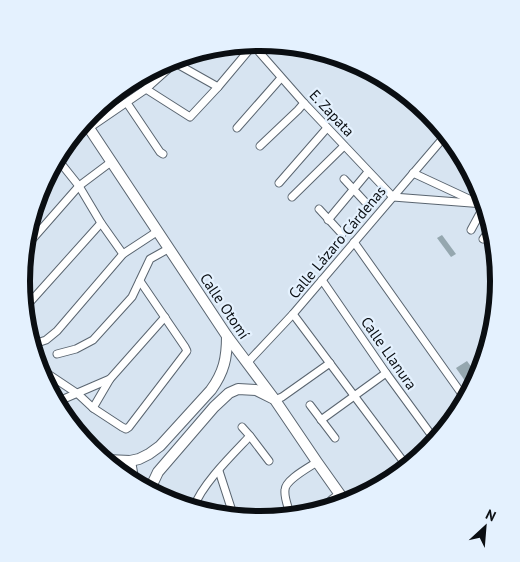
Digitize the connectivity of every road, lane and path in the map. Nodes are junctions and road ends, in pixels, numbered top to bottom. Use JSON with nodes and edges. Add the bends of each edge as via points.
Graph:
{"nodes":[{"id":1,"x":248,"y":51,"type":"edge"},
{"id":2,"x":260,"y":51,"type":"edge"},
{"id":3,"x":179,"y":66,"type":"edge"},
{"id":4,"x":161,"y":74,"type":"edge"},
{"id":5,"x":281,"y":78,"type":"junction"},
{"id":6,"x":143,"y":83,"type":"edge"},
{"id":7,"x":148,"y":87,"type":"junction"},
{"id":8,"x":218,"y":87,"type":"junction"},
{"id":9,"x":126,"y":103,"type":"junction"},
{"id":10,"x":304,"y":103,"type":"junction"},
{"id":11,"x":94,"y":121,"type":"edge"},
{"id":12,"x":89,"y":127,"type":"edge"},
{"id":13,"x":237,"y":128,"type":"dead end"},
{"id":14,"x":328,"y":128,"type":"junction"},
{"id":15,"x":441,"y":140,"type":"edge"},
{"id":16,"x":260,"y":146,"type":"dead end"},
{"id":17,"x":344,"y":146,"type":"junction"},
{"id":18,"x":163,"y":154,"type":"dead end"},
{"id":19,"x":111,"y":162,"type":"junction"},
{"id":20,"x":62,"y":165,"type":"edge"},
{"id":21,"x":368,"y":172,"type":"junction"},
{"id":22,"x":413,"y":173,"type":"junction"},
{"id":23,"x":344,"y":179,"type":"dead end"},
{"id":24,"x":280,"y":183,"type":"dead end"},
{"id":25,"x":79,"y":186,"type":"junction"},
{"id":26,"x":354,"y":189,"type":"junction"},
{"id":27,"x":292,"y":197,"type":"dead end"},
{"id":28,"x":392,"y":197,"type":"junction"},
{"id":29,"x":476,"y":202,"type":"edge"},
{"id":30,"x":367,"y":204,"type":"dead end"},
{"id":31,"x":477,"y":205,"type":"edge"},
{"id":32,"x":319,"y":209,"type":"dead end"},
{"id":33,"x":479,"y":211,"type":"edge"},
{"id":34,"x":328,"y":220,"type":"junction"},
{"id":35,"x":101,"y":223,"type":"junction"},
{"id":36,"x":471,"y":230,"type":"dead end"},
{"id":37,"x":158,"y":231,"type":"junction"},
{"id":38,"x":342,"y":234,"type":"dead end"},
{"id":39,"x":486,"y":235,"type":"edge"},
{"id":40,"x":34,"y":238,"type":"edge"},
{"id":41,"x":483,"y":239,"type":"dead end"},
{"id":42,"x":354,"y":242,"type":"junction"},
{"id":43,"x":168,"y":249,"type":"junction"},
{"id":44,"x":123,"y":254,"type":"junction"},
{"id":45,"x":140,"y":280,"type":"junction"},
{"id":46,"x":322,"y":280,"type":"junction"},
{"id":47,"x":31,"y":300,"type":"edge"},
{"id":48,"x":293,"y":314,"type":"junction"},
{"id":49,"x":164,"y":317,"type":"junction"},
{"id":50,"x":227,"y":336,"type":"junction"},
{"id":51,"x":38,"y":343,"type":"edge"},
{"id":52,"x":57,"y":354,"type":"dead end"},
{"id":53,"x":247,"y":363,"type":"junction"},
{"id":54,"x":330,"y":363,"type":"junction"},
{"id":55,"x":386,"y":373,"type":"junction"},
{"id":56,"x":51,"y":377,"type":"edge"},
{"id":57,"x":110,"y":379,"type":"junction"},
{"id":58,"x":461,"y":393,"type":"edge"},
{"id":59,"x":78,"y":394,"type":"junction"},
{"id":60,"x":354,"y":396,"type":"junction"},
{"id":61,"x":63,"y":399,"type":"edge"},
{"id":62,"x":275,"y":400,"type":"junction"},
{"id":63,"x":310,"y":405,"type":"dead end"},
{"id":64,"x":93,"y":408,"type":"junction"},
{"id":65,"x":322,"y":420,"type":"junction"},
{"id":66,"x":242,"y":427,"type":"dead end"},
{"id":67,"x":431,"y":435,"type":"edge"},
{"id":68,"x":250,"y":436,"type":"junction"},
{"id":69,"x":335,"y":438,"type":"dead end"},
{"id":70,"x":117,"y":460,"type":"edge"},
{"id":71,"x":130,"y":461,"type":"junction"},
{"id":72,"x":269,"y":461,"type":"dead end"},
{"id":73,"x":403,"y":461,"type":"edge"},
{"id":74,"x":317,"y":462,"type":"junction"},
{"id":75,"x":218,"y":471,"type":"junction"},
{"id":76,"x":132,"y":472,"type":"edge"},
{"id":77,"x":152,"y":484,"type":"edge"},
{"id":78,"x":341,"y":496,"type":"edge"},
{"id":79,"x":196,"y":502,"type":"edge"},
{"id":80,"x":231,"y":509,"type":"edge"},
{"id":81,"x":289,"y":509,"type":"edge"}],
"edges":[{"from":1,"to":8,"type":"street"},
{"from":2,"to":5,"type":"street","name":"E. Zapata"},
{"from":3,"to":8,"type":"street"},
{"from":4,"to":7,"type":"street"},
{"from":5,"to":10,"type":"street","name":"E. Zapata"},
{"from":5,"to":13,"type":"street"},
{"from":6,"to":7,"type":"street"},
{"from":7,"to":8,"type":"street","via":[[190,117]]},
{"from":7,"to":9,"type":"street"},
{"from":9,"to":11,"type":"street"},
{"from":9,"to":18,"type":"street"},
{"from":10,"to":14,"type":"street","name":"E. Zapata"},
{"from":10,"to":16,"type":"street"},
{"from":12,"to":19,"type":"street","name":"Calle Otomí"},
{"from":14,"to":17,"type":"street","name":"E. Zapata"},
{"from":14,"to":24,"type":"street"},
{"from":15,"to":22,"type":"street","name":"Calle Lázaro Cárdenas"},
{"from":17,"to":21,"type":"street","name":"E. Zapata"},
{"from":17,"to":27,"type":"street"},
{"from":19,"to":25,"type":"street"},
{"from":19,"to":37,"type":"street","name":"Calle Otomí"},
{"from":20,"to":25,"type":"street"},
{"from":21,"to":26,"type":"street"},
{"from":21,"to":28,"type":"street","name":"E. Zapata"},
{"from":22,"to":28,"type":"street","name":"Calle Lázaro Cárdenas"},
{"from":22,"to":29,"type":"street"},
{"from":23,"to":26,"type":"street"},
{"from":25,"to":35,"type":"street"},
{"from":25,"to":40,"type":"street"},
{"from":26,"to":30,"type":"street"},
{"from":26,"to":34,"type":"street"},
{"from":28,"to":31,"type":"street"},
{"from":28,"to":42,"type":"street","name":"Calle Lázaro Cárdenas"},
{"from":32,"to":34,"type":"street"},
{"from":33,"to":36,"type":"street"},
{"from":34,"to":38,"type":"street"},
{"from":35,"to":44,"type":"street"},
{"from":35,"to":47,"type":"street"},
{"from":37,"to":43,"type":"street","name":"Calle Otomí"},
{"from":37,"to":44,"type":"street"},
{"from":39,"to":41,"type":"street"},
{"from":42,"to":46,"type":"street","name":"Calle Lázaro Cárdenas"},
{"from":42,"to":58,"type":"street"},
{"from":43,"to":45,"type":"street","via":[[150,259]]},
{"from":43,"to":50,"type":"street","name":"Calle Otomí"},
{"from":44,"to":51,"type":"street","via":[[58,331]]},
{"from":45,"to":49,"type":"street"},
{"from":45,"to":52,"type":"street","via":[[132,297],[93,340]]},
{"from":46,"to":48,"type":"street","name":"Calle Lázaro Cárdenas"},
{"from":46,"to":55,"type":"street","name":"Calle Llanura"},
{"from":48,"to":53,"type":"street","name":"Calle Lázaro Cárdenas"},
{"from":48,"to":54,"type":"street"},
{"from":49,"to":57,"type":"street"},
{"from":49,"to":64,"type":"street","via":[[187,351],[130,427],[126,429]]},
{"from":50,"to":53,"type":"street","name":"Calle Otomí"},
{"from":50,"to":71,"type":"street","via":[[223,371],[211,390],[160,446]]},
{"from":53,"to":62,"type":"street","name":"Calle Otomí"},
{"from":54,"to":60,"type":"street"},
{"from":54,"to":62,"type":"street"},
{"from":55,"to":60,"type":"street"},
{"from":55,"to":67,"type":"street","name":"Calle Llanura"},
{"from":56,"to":59,"type":"street"},
{"from":57,"to":59,"type":"street"},
{"from":57,"to":64,"type":"street"},
{"from":59,"to":61,"type":"street"},
{"from":59,"to":64,"type":"street"},
{"from":60,"to":65,"type":"street"},
{"from":60,"to":73,"type":"street"},
{"from":62,"to":74,"type":"street","name":"Calle Otomí"},
{"from":62,"to":77,"type":"street","via":[[256,390],[238,389],[229,393],[158,472]]},
{"from":63,"to":65,"type":"street"},
{"from":65,"to":69,"type":"street"},
{"from":66,"to":68,"type":"street"},
{"from":68,"to":72,"type":"street"},
{"from":68,"to":75,"type":"street"},
{"from":70,"to":71,"type":"street"},
{"from":71,"to":76,"type":"street"},
{"from":74,"to":78,"type":"street","name":"Calle Otomí"},
{"from":74,"to":81,"type":"street","via":[[284,488]]},
{"from":75,"to":79,"type":"street"},
{"from":75,"to":80,"type":"street"}]}
